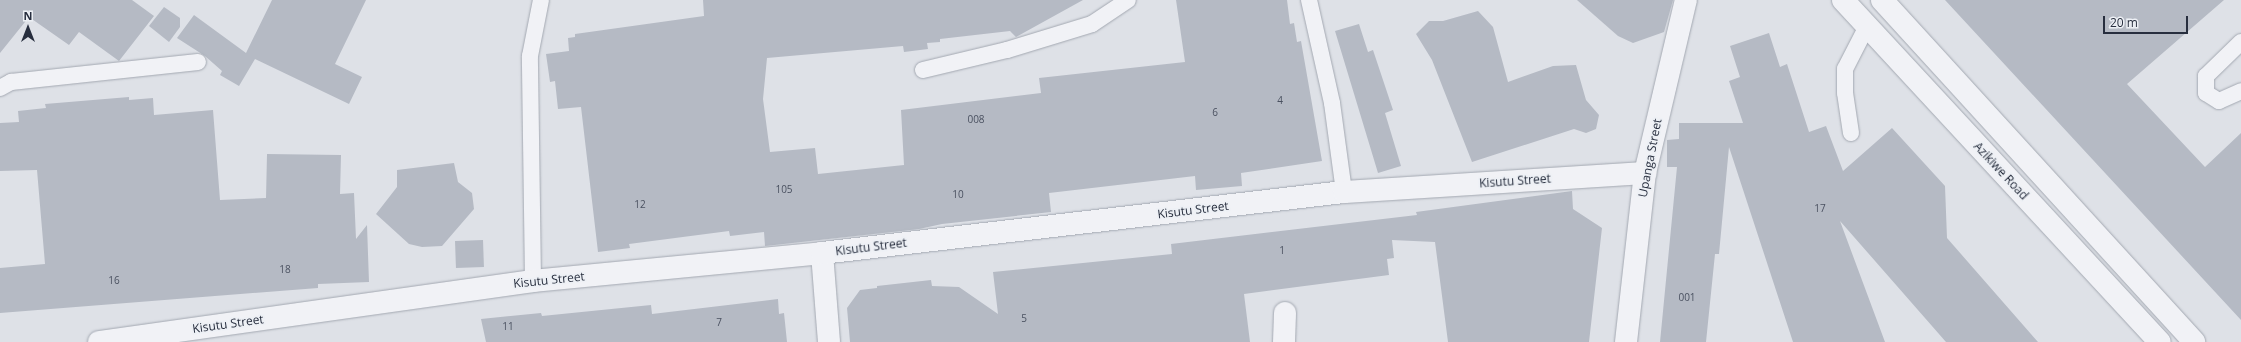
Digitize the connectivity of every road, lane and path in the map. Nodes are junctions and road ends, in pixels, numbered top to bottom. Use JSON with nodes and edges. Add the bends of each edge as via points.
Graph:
{"nodes":[{"id":1,"x":541,"y":0,"type":"edge"},
{"id":2,"x":1128,"y":0,"type":"edge"},
{"id":3,"x":1309,"y":0,"type":"edge"},
{"id":4,"x":1686,"y":0,"type":"edge"},
{"id":5,"x":1843,"y":0,"type":"edge"},
{"id":6,"x":1882,"y":0,"type":"edge"},
{"id":7,"x":1867,"y":26,"type":"junction"},
{"id":8,"x":2241,"y":42,"type":"edge"},
{"id":9,"x":198,"y":62,"type":"dead end"},
{"id":10,"x":923,"y":70,"type":"dead end"},
{"id":11,"x":0,"y":88,"type":"edge"},
{"id":12,"x":2241,"y":91,"type":"edge"},
{"id":13,"x":1851,"y":133,"type":"dead end"},
{"id":14,"x":1645,"y":173,"type":"junction"},
{"id":15,"x":1344,"y":192,"type":"junction"},
{"id":16,"x":822,"y":253,"type":"junction"},
{"id":17,"x":533,"y":281,"type":"junction"},
{"id":18,"x":1285,"y":313,"type":"dead end"},
{"id":19,"x":99,"y":342,"type":"edge"},
{"id":20,"x":829,"y":342,"type":"edge"},
{"id":21,"x":1284,"y":342,"type":"edge"},
{"id":22,"x":1626,"y":342,"type":"edge"},
{"id":23,"x":2160,"y":342,"type":"edge"},
{"id":24,"x":2194,"y":342,"type":"edge"}],
"edges":[{"from":1,"to":17,"type":"lane","via":[[530,56]]},
{"from":2,"to":10,"type":"lane","via":[[1092,24],[1006,50]]},
{"from":3,"to":15,"type":"lane","via":[[1332,103]]},
{"from":4,"to":14,"type":"street","name":"Upanga Street"},
{"from":5,"to":7,"type":"street","name":"Azikiwe Road"},
{"from":6,"to":24,"type":"street"},
{"from":7,"to":13,"type":"lane","via":[[1845,69],[1845,93]]},
{"from":7,"to":23,"type":"street","name":"Azikiwe Road"},
{"from":8,"to":12,"type":"lane","via":[[2206,76],[2206,92],[2219,100]]},
{"from":9,"to":11,"type":"lane","via":[[10,82]]},
{"from":14,"to":15,"type":"street","name":"Kisutu Street"},
{"from":14,"to":22,"type":"street","name":"Upanga Street"},
{"from":15,"to":16,"type":"street","name":"Kisutu Street"},
{"from":16,"to":17,"type":"street","name":"Kisutu Street"},
{"from":16,"to":20,"type":"street"},
{"from":17,"to":19,"type":"street","name":"Kisutu Street"},
{"from":18,"to":21,"type":"street"}]}
